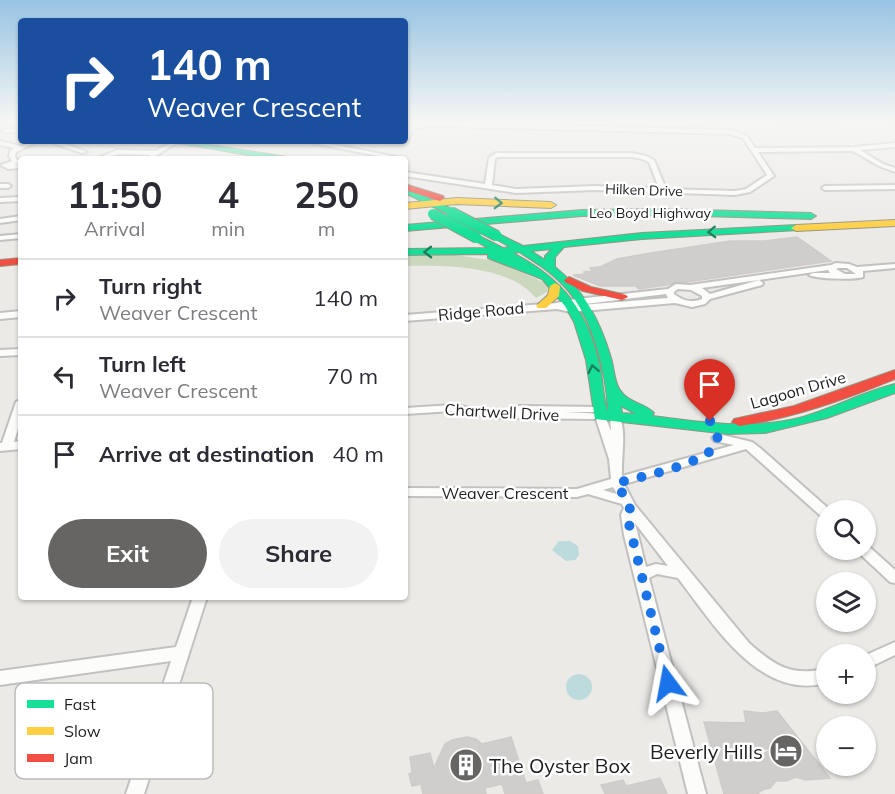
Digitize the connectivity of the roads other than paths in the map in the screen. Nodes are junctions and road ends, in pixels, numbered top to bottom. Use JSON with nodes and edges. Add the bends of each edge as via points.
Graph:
{"nodes":[{"id":1,"x":492,"y":159,"type":"edge"},
{"id":2,"x":650,"y":159,"type":"edge"},
{"id":3,"x":759,"y":159,"type":"edge"},
{"id":4,"x":871,"y":159,"type":"edge"},
{"id":5,"x":18,"y":161,"type":"edge"},
{"id":6,"x":18,"y":166,"type":"edge"},
{"id":7,"x":895,"y":170,"type":"edge"},
{"id":8,"x":408,"y":174,"type":"edge"},
{"id":9,"x":488,"y":187,"type":"junction"},
{"id":10,"x":895,"y":187,"type":"edge"},
{"id":11,"x":825,"y":188,"type":"dead end"},
{"id":12,"x":408,"y":189,"type":"edge"},
{"id":13,"x":408,"y":190,"type":"edge"},
{"id":14,"x":663,"y":190,"type":"junction"},
{"id":15,"x":18,"y":199,"type":"edge"},
{"id":16,"x":0,"y":200,"type":"edge"},
{"id":17,"x":408,"y":203,"type":"edge"},
{"id":18,"x":454,"y":207,"type":"junction"},
{"id":19,"x":432,"y":208,"type":"junction"},
{"id":20,"x":895,"y":214,"type":"edge"},
{"id":21,"x":18,"y":218,"type":"edge"},
{"id":22,"x":0,"y":221,"type":"edge"},
{"id":23,"x":895,"y":222,"type":"edge"},
{"id":24,"x":408,"y":228,"type":"edge"},
{"id":25,"x":408,"y":234,"type":"edge"},
{"id":26,"x":18,"y":236,"type":"edge"},
{"id":27,"x":0,"y":238,"type":"edge"},
{"id":28,"x":562,"y":244,"type":"junction"},
{"id":29,"x":523,"y":249,"type":"junction"},
{"id":30,"x":502,"y":251,"type":"junction"},
{"id":31,"x":408,"y":252,"type":"edge"},
{"id":32,"x":470,"y":252,"type":"junction"},
{"id":33,"x":18,"y":263,"type":"edge"},
{"id":34,"x":0,"y":265,"type":"edge"},
{"id":35,"x":895,"y":266,"type":"edge"},
{"id":36,"x":834,"y":271,"type":"junction"},
{"id":37,"x":18,"y":273,"type":"edge"},
{"id":38,"x":0,"y":275,"type":"edge"},
{"id":39,"x":553,"y":276,"type":"junction"},
{"id":40,"x":691,"y":287,"type":"junction"},
{"id":41,"x":670,"y":291,"type":"junction"},
{"id":42,"x":622,"y":297,"type":"junction"},
{"id":43,"x":706,"y":297,"type":"junction"},
{"id":44,"x":675,"y":300,"type":"junction"},
{"id":45,"x":573,"y":305,"type":"junction"},
{"id":46,"x":542,"y":306,"type":"junction"},
{"id":47,"x":18,"y":314,"type":"edge"},
{"id":48,"x":0,"y":316,"type":"edge"},
{"id":49,"x":408,"y":318,"type":"edge"},
{"id":50,"x":18,"y":351,"type":"edge"},
{"id":51,"x":0,"y":353,"type":"edge"},
{"id":52,"x":895,"y":374,"type":"edge"},
{"id":53,"x":895,"y":388,"type":"edge"},
{"id":54,"x":859,"y":389,"type":"junction"},
{"id":55,"x":613,"y":390,"type":"junction"},
{"id":56,"x":872,"y":397,"type":"junction"},
{"id":57,"x":408,"y":409,"type":"edge"},
{"id":58,"x":18,"y":410,"type":"edge"},
{"id":59,"x":599,"y":412,"type":"junction"},
{"id":60,"x":615,"y":412,"type":"junction"},
{"id":61,"x":647,"y":413,"type":"junction"},
{"id":62,"x":801,"y":414,"type":"junction"},
{"id":63,"x":745,"y":426,"type":"junction"},
{"id":64,"x":713,"y":429,"type":"junction"},
{"id":65,"x":18,"y":445,"type":"edge"},
{"id":66,"x":748,"y":445,"type":"junction"},
{"id":67,"x":3,"y":447,"type":"edge"},
{"id":68,"x":707,"y":456,"type":"junction"},
{"id":69,"x":615,"y":459,"type":"junction"},
{"id":70,"x":617,"y":483,"type":"junction"},
{"id":71,"x":588,"y":491,"type":"junction"},
{"id":72,"x":408,"y":492,"type":"edge"},
{"id":73,"x":628,"y":505,"type":"junction"},
{"id":74,"x":816,"y":505,"type":"edge"},
{"id":75,"x":876,"y":560,"type":"edge"},
{"id":76,"x":682,"y":573,"type":"junction"},
{"id":77,"x":641,"y":575,"type":"junction"},
{"id":78,"x":895,"y":578,"type":"edge"},
{"id":79,"x":199,"y":600,"type":"edge"},
{"id":80,"x":895,"y":648,"type":"edge"},
{"id":81,"x":182,"y":653,"type":"junction"},
{"id":82,"x":876,"y":657,"type":"edge"},
{"id":83,"x":0,"y":678,"type":"edge"},
{"id":84,"x":816,"y":678,"type":"edge"},
{"id":85,"x":172,"y":683,"type":"edge"},
{"id":86,"x":140,"y":779,"type":"edge"},
{"id":87,"x":135,"y":794,"type":"edge"},
{"id":88,"x":697,"y":794,"type":"edge"}],
"edges":[{"from":1,"to":9,"type":"street"},
{"from":2,"to":14,"type":"street"},
{"from":3,"to":14,"type":"street","name":"Hilken Drive","via":[[771,176],[748,191]]},
{"from":4,"to":7,"type":"street"},
{"from":5,"to":6,"type":"street","via":[[4,165]]},
{"from":8,"to":9,"type":"street","name":"Hilken Drive"},
{"from":9,"to":14,"type":"street","name":"Hilken Drive","via":[[520,191]]},
{"from":10,"to":11,"type":"street"},
{"from":12,"to":18,"type":"main road"},
{"from":13,"to":19,"type":"main road"},
{"from":15,"to":16,"type":"street"},
{"from":17,"to":19,"type":"main road"},
{"from":18,"to":19,"type":"main road"},
{"from":18,"to":20,"type":"main road","one_way":true},
{"from":18,"to":29,"type":"main road","bridge":true},
{"from":19,"to":30,"type":"main road","bridge":true},
{"from":20,"to":24,"type":"main road","name":"Leo Boyd Highway","via":[[582,213]]},
{"from":21,"to":22,"type":"street"},
{"from":23,"to":25,"type":"main road","name":"Leo Boyd Highway","via":[[596,219]]},
{"from":23,"to":28,"type":"main road","one_way":true,"via":[[693,232]]},
{"from":26,"to":27,"type":"street"},
{"from":28,"to":29,"type":"main road"},
{"from":28,"to":39,"type":"main road","via":[[550,256]]},
{"from":29,"to":30,"type":"main road"},
{"from":29,"to":39,"type":"main road"},
{"from":30,"to":32,"type":"main road"},
{"from":30,"to":39,"type":"main road"},
{"from":32,"to":31,"type":"main road","one_way":true},
{"from":32,"to":39,"type":"main road"},
{"from":33,"to":34,"type":"main road"},
{"from":35,"to":36,"type":"street","via":[[857,269],[840,265]]},
{"from":36,"to":40,"type":"street"},
{"from":36,"to":43,"type":"street","via":[[768,281]]},
{"from":37,"to":38,"type":"main road"},
{"from":39,"to":42,"type":"main road"},
{"from":39,"to":45,"type":"main road"},
{"from":39,"to":46,"type":"main road","via":[[554,296]]},
{"from":40,"to":41,"type":"street"},
{"from":40,"to":43,"type":"street","via":[[704,292]]},
{"from":41,"to":42,"type":"street"},
{"from":41,"to":44,"type":"street"},
{"from":42,"to":45,"type":"street"},
{"from":43,"to":44,"type":"street","via":[[696,304]]},
{"from":44,"to":45,"type":"street"},
{"from":45,"to":46,"type":"street","name":"Ridge Road"},
{"from":45,"to":55,"type":"main road","via":[[599,333]]},
{"from":59,"to":45,"type":"main road","one_way":true,"via":[[590,353]]},
{"from":46,"to":49,"type":"street","name":"Ridge Road"},
{"from":47,"to":48,"type":"street"},
{"from":50,"to":51,"type":"street"},
{"from":52,"to":54,"type":"main road","name":"Lagoon Drive"},
{"from":53,"to":56,"type":"main road","name":"Lagoon Drive"},
{"from":54,"to":56,"type":"main road"},
{"from":54,"to":62,"type":"main road","name":"Lagoon Drive"},
{"from":55,"to":60,"type":"main road"},
{"from":55,"to":61,"type":"main road","via":[[629,406]]},
{"from":56,"to":62,"type":"main road","name":"Lagoon Drive"},
{"from":57,"to":59,"type":"street","name":"Chartwell Drive","via":[[453,408],[496,415]]},
{"from":58,"to":67,"type":"street"},
{"from":59,"to":60,"type":"main road","name":"Lagoon Drive"},
{"from":59,"to":69,"type":"street"},
{"from":60,"to":61,"type":"main road","name":"Lagoon Drive"},
{"from":60,"to":64,"type":"main road","name":"Lagoon Drive"},
{"from":60,"to":69,"type":"street"},
{"from":61,"to":64,"type":"main road","name":"Lagoon Drive"},
{"from":62,"to":63,"type":"main road","name":"Lagoon Drive","via":[[765,429]]},
{"from":63,"to":64,"type":"main road","name":"Lagoon Drive"},
{"from":63,"to":66,"type":"street"},
{"from":64,"to":66,"type":"street"},
{"from":64,"to":68,"type":"street","via":[[718,443]]},
{"from":65,"to":67,"type":"street"},
{"from":66,"to":68,"type":"street","name":"Weaver Crescent"},
{"from":66,"to":74,"type":"street"},
{"from":68,"to":70,"type":"street","name":"Weaver Crescent"},
{"from":69,"to":70,"type":"street"},
{"from":70,"to":71,"type":"street","name":"Weaver Crescent"},
{"from":70,"to":73,"type":"street"},
{"from":71,"to":72,"type":"street","name":"Weaver Crescent"},
{"from":71,"to":73,"type":"street"},
{"from":73,"to":76,"type":"street"},
{"from":73,"to":77,"type":"street"},
{"from":75,"to":78,"type":"street"},
{"from":76,"to":77,"type":"street","via":[[656,569]]},
{"from":76,"to":84,"type":"street","via":[[735,639],[760,663],[798,678]]},
{"from":77,"to":88,"type":"street"},
{"from":79,"to":81,"type":"street"},
{"from":80,"to":82,"type":"street"},
{"from":81,"to":83,"type":"street"},
{"from":81,"to":85,"type":"street"},
{"from":86,"to":87,"type":"street"}]}
